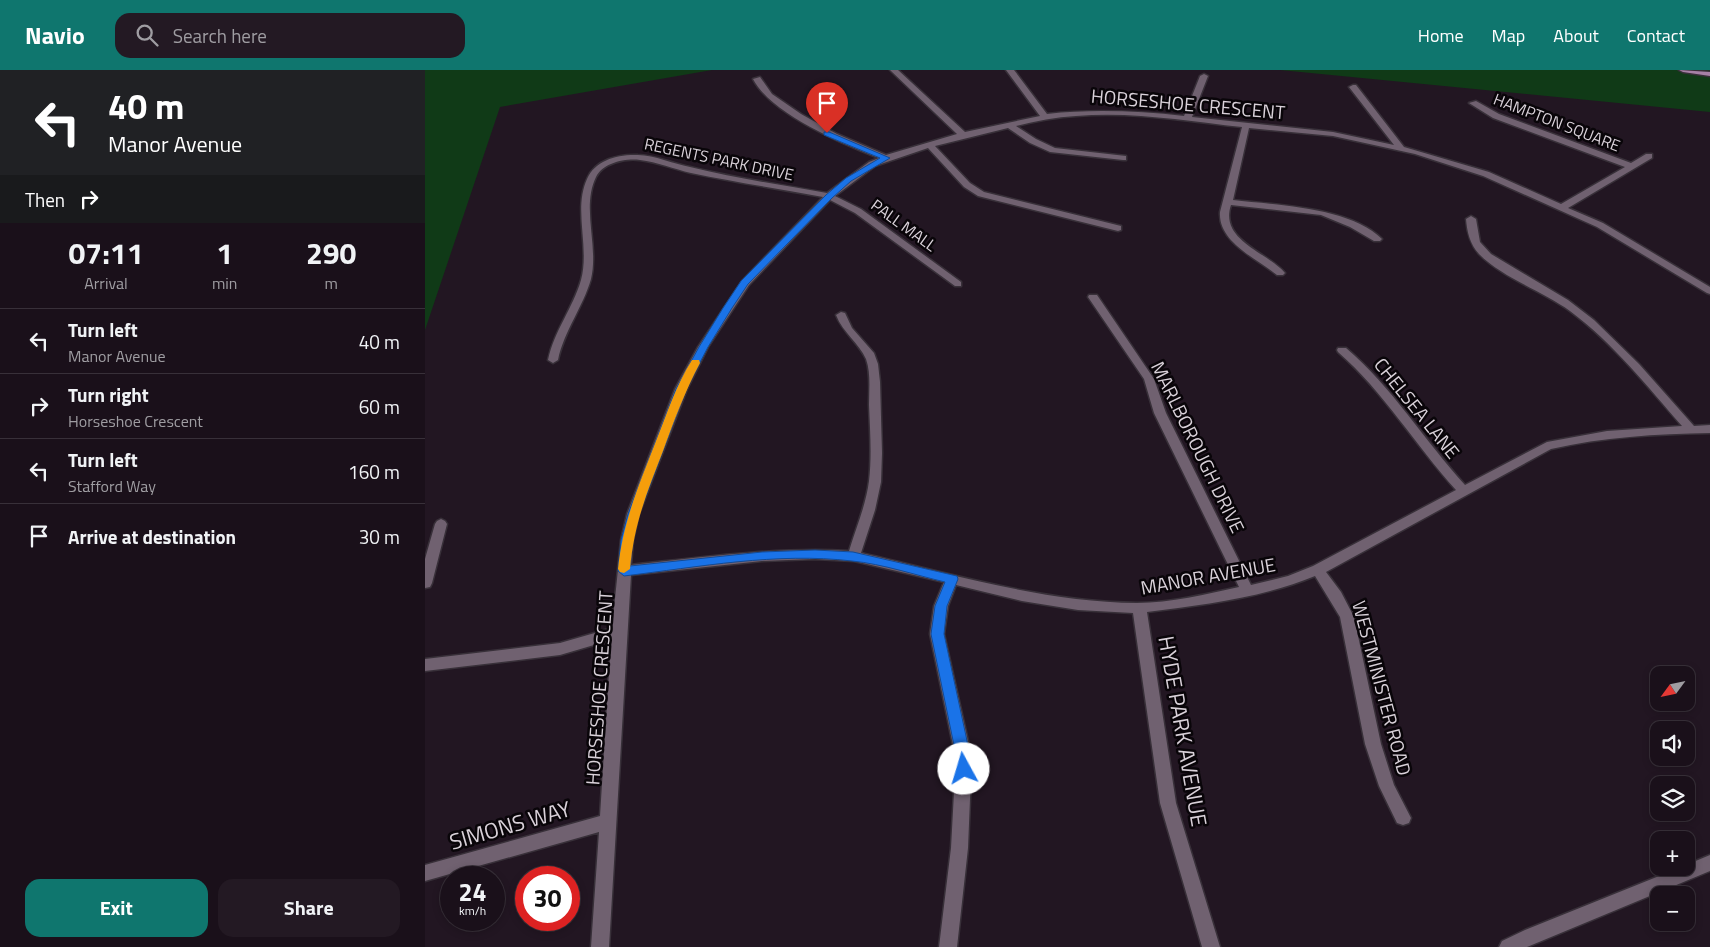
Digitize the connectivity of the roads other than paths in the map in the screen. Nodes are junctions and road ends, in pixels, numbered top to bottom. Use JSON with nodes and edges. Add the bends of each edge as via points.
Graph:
{"nodes":[{"id":1,"x":894,"y":70,"type":"edge"},
{"id":2,"x":1010,"y":70,"type":"edge"},
{"id":3,"x":1683,"y":70,"type":"edge"},
{"id":4,"x":1710,"y":74,"type":"edge"},
{"id":5,"x":1204,"y":76,"type":"dead end"},
{"id":6,"x":757,"y":79,"type":"dead end"},
{"id":7,"x":1353,"y":87,"type":"dead end"},
{"id":8,"x":1473,"y":103,"type":"dead end"},
{"id":9,"x":1045,"y":117,"type":"junction"},
{"id":10,"x":1187,"y":119,"type":"junction"},
{"id":11,"x":1009,"y":125,"type":"junction"},
{"id":12,"x":1246,"y":125,"type":"junction"},
{"id":13,"x":963,"y":135,"type":"junction"},
{"id":14,"x":930,"y":145,"type":"junction"},
{"id":15,"x":1401,"y":148,"type":"junction"},
{"id":16,"x":1649,"y":156,"type":"dead end"},
{"id":17,"x":886,"y":158,"type":"junction"},
{"id":18,"x":1123,"y":158,"type":"dead end"},
{"id":19,"x":1631,"y":166,"type":"junction"},
{"id":20,"x":829,"y":196,"type":"junction"},
{"id":21,"x":1228,"y":202,"type":"junction"},
{"id":22,"x":1563,"y":207,"type":"junction"},
{"id":23,"x":1471,"y":219,"type":"dead end"},
{"id":24,"x":1118,"y":228,"type":"dead end"},
{"id":25,"x":1377,"y":239,"type":"dead end"},
{"id":26,"x":1280,"y":273,"type":"dead end"},
{"id":27,"x":958,"y":284,"type":"dead end"},
{"id":28,"x":1710,"y":291,"type":"edge"},
{"id":29,"x":1093,"y":296,"type":"dead end"},
{"id":30,"x":841,"y":315,"type":"dead end"},
{"id":31,"x":1342,"y":350,"type":"dead end"},
{"id":32,"x":553,"y":360,"type":"dead end"},
{"id":33,"x":1691,"y":429,"type":"junction"},
{"id":34,"x":1710,"y":429,"type":"edge"},
{"id":35,"x":1464,"y":491,"type":"junction"},
{"id":36,"x":441,"y":524,"type":"dead end"},
{"id":37,"x":853,"y":556,"type":"junction"},
{"id":38,"x":1318,"y":570,"type":"junction"},
{"id":39,"x":624,"y":571,"type":"junction"},
{"id":40,"x":952,"y":579,"type":"junction"},
{"id":41,"x":425,"y":583,"type":"edge"},
{"id":42,"x":1247,"y":591,"type":"junction"},
{"id":43,"x":1139,"y":608,"type":"junction"},
{"id":44,"x":619,"y":632,"type":"junction"},
{"id":45,"x":425,"y":665,"type":"edge"},
{"id":46,"x":1403,"y":818,"type":"dead end"},
{"id":47,"x":607,"y":822,"type":"junction"},
{"id":48,"x":1710,"y":863,"type":"edge"},
{"id":49,"x":425,"y":872,"type":"edge"},
{"id":50,"x":600,"y":947,"type":"edge"},
{"id":51,"x":948,"y":947,"type":"edge"},
{"id":52,"x":1211,"y":947,"type":"edge"},
{"id":53,"x":1508,"y":947,"type":"edge"}],
"edges":[{"from":1,"to":13,"type":"street"},
{"from":2,"to":9,"type":"street"},
{"from":3,"to":4,"type":"main road"},
{"from":5,"to":10,"type":"street"},
{"from":6,"to":17,"type":"street","via":[[767,94],[811,124],[846,143]]},
{"from":7,"to":15,"type":"street"},
{"from":8,"to":19,"type":"street","name":"HAMPTON SQUARE","via":[[1496,116]]},
{"from":9,"to":10,"type":"street","name":"HORSESHOE CRESCENT","via":[[1113,112]]},
{"from":9,"to":11,"type":"street","name":"HORSESHOE CRESCENT"},
{"from":10,"to":12,"type":"street","name":"HORSESHOE CRESCENT"},
{"from":11,"to":13,"type":"street","name":"HORSESHOE CRESCENT"},
{"from":11,"to":18,"type":"street","via":[[1053,150]]},
{"from":12,"to":15,"type":"street","name":"HORSESHOE CRESCENT","via":[[1333,134]]},
{"from":12,"to":21,"type":"street"},
{"from":13,"to":14,"type":"street","name":"HORSESHOE CRESCENT"},
{"from":14,"to":17,"type":"street","name":"HORSESHOE CRESCENT"},
{"from":14,"to":24,"type":"street","via":[[967,185],[981,194]]},
{"from":15,"to":22,"type":"street","name":"HORSESHOE CRESCENT","via":[[1457,163]]},
{"from":16,"to":19,"type":"street"},
{"from":17,"to":20,"type":"street","name":"HORSESHOE CRESCENT"},
{"from":19,"to":22,"type":"street"},
{"from":20,"to":27,"type":"street","name":"PALL MALL","via":[[858,211]]},
{"from":20,"to":32,"type":"street","name":"REGENTS PARK DRIVE","via":[[639,157],[617,159],[598,167],[589,184],[585,208],[590,255],[588,271],[581,293],[559,334]]},
{"from":20,"to":39,"type":"street","name":"HORSESHOE CRESCENT","via":[[745,283],[703,347],[681,389],[643,488],[627,540]]},
{"from":21,"to":25,"type":"street","via":[[1323,213]]},
{"from":21,"to":26,"type":"street","via":[[1223,220],[1232,236]]},
{"from":22,"to":28,"type":"street","name":"HORSESHOE CRESCENT","via":[[1600,225]]},
{"from":23,"to":33,"type":"street","via":[[1474,242],[1483,252],[1548,291],[1599,329]]},
{"from":29,"to":42,"type":"street","name":"MARLBOROUGH DRIVE","via":[[1149,380],[1160,414]]},
{"from":30,"to":37,"type":"street","via":[[847,331],[871,359],[874,376],[875,482]]},
{"from":31,"to":35,"type":"street","name":"CHELSEA LANE","via":[[1380,387]]},
{"from":33,"to":34,"type":"street","name":"MANOR AVENUE"},
{"from":33,"to":35,"type":"street","name":"MANOR AVENUE","via":[[1577,438],[1547,446]]},
{"from":35,"to":38,"type":"street","name":"MANOR AVENUE"},
{"from":36,"to":41,"type":"street"},
{"from":37,"to":39,"type":"street","name":"MANOR AVENUE","via":[[762,556]]},
{"from":37,"to":40,"type":"street","name":"MANOR AVENUE"},
{"from":38,"to":42,"type":"street","name":"MANOR AVENUE"},
{"from":38,"to":46,"type":"street","name":"WESTMINISTER ROAD","via":[[1347,617],[1373,744],[1387,786]]},
{"from":39,"to":44,"type":"street","name":"HORSESHOE CRESCENT"},
{"from":40,"to":43,"type":"street","name":"MANOR AVENUE","via":[[1022,596],[1078,605]]},
{"from":40,"to":51,"type":"street","via":[[941,606],[937,634],[964,769]]},
{"from":42,"to":43,"type":"street","name":"MANOR AVENUE","via":[[1195,602]]},
{"from":43,"to":52,"type":"street","name":"HYDE PARK AVENUE","via":[[1168,803]]},
{"from":44,"to":45,"type":"street","via":[[560,649]]},
{"from":44,"to":47,"type":"street","name":"HORSESHOE CRESCENT"},
{"from":47,"to":49,"type":"street","name":"SIMONS WAY"},
{"from":47,"to":50,"type":"street","name":"HORSESHOE CRESCENT"},
{"from":48,"to":53,"type":"street"}]}
